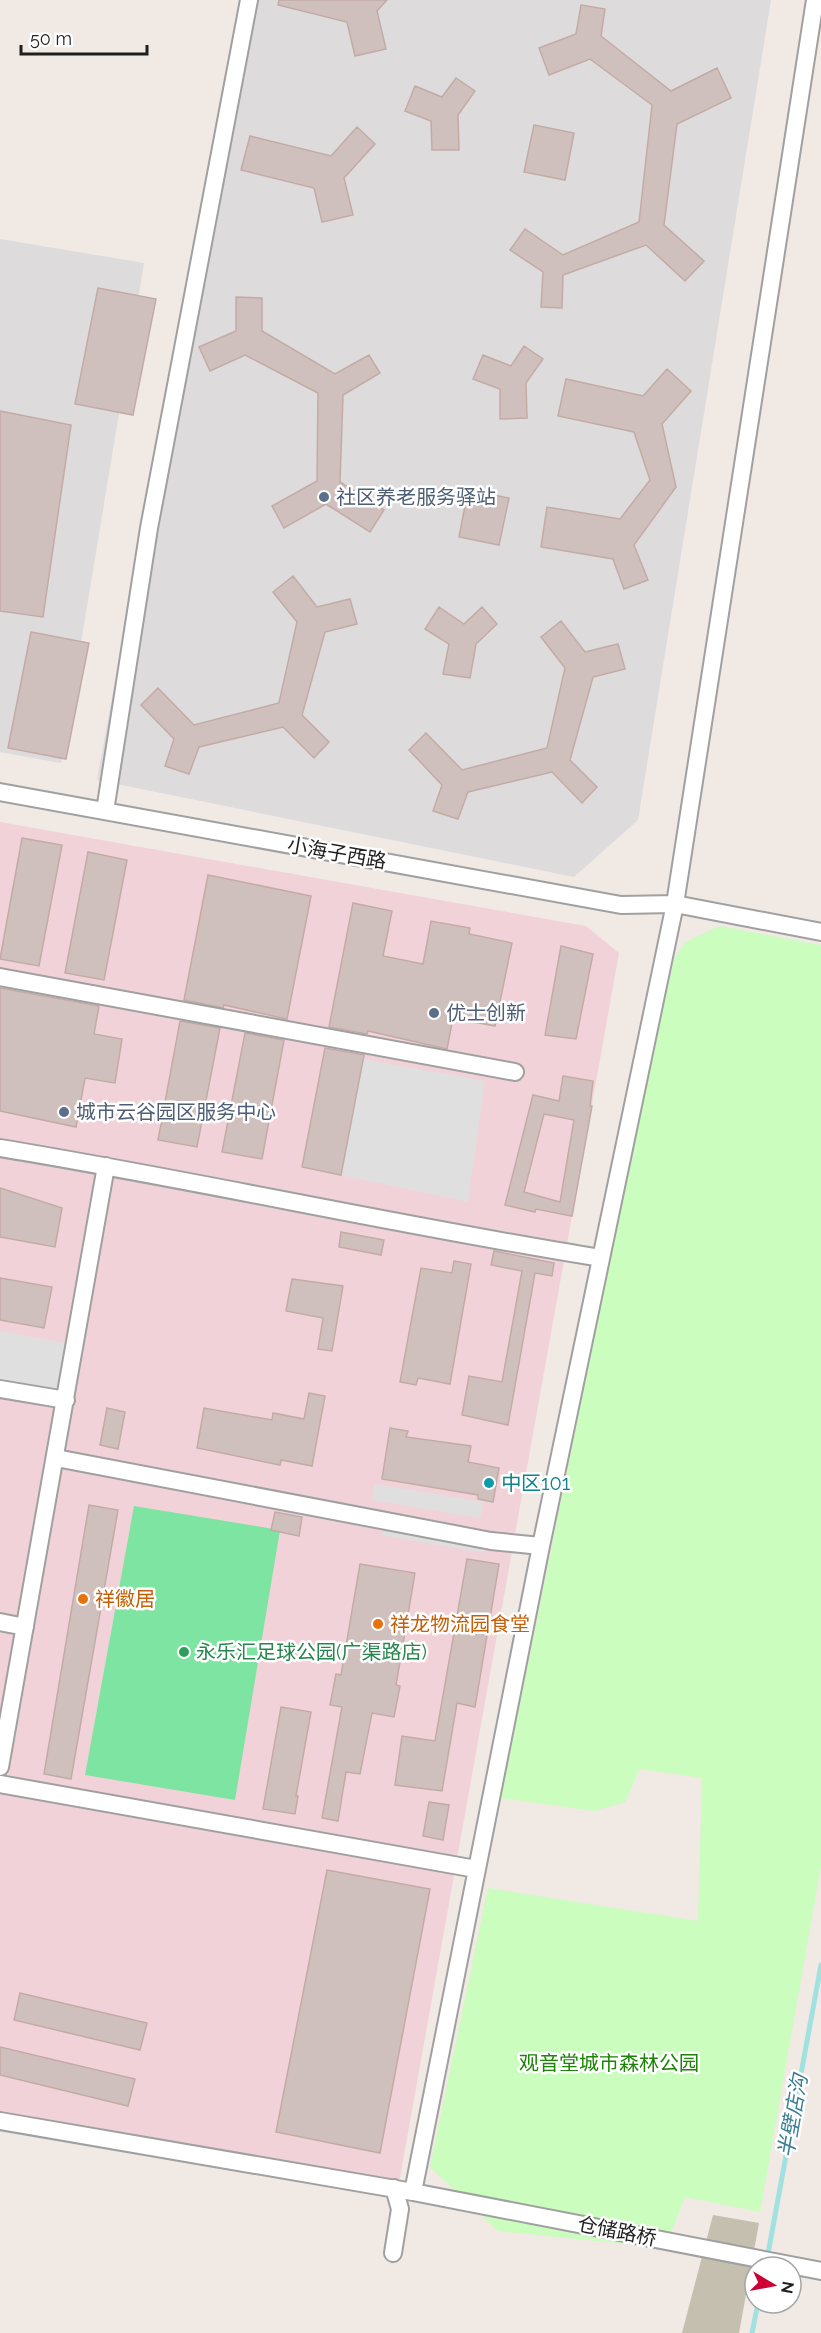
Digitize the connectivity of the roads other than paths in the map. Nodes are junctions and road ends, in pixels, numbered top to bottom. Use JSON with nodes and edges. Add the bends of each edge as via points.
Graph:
{"nodes":[{"id":1,"x":249,"y":0,"type":"edge"},
{"id":2,"x":815,"y":0,"type":"edge"},
{"id":3,"x":0,"y":792,"type":"edge"},
{"id":4,"x":105,"y":811,"type":"junction"},
{"id":5,"x":675,"y":904,"type":"junction"},
{"id":6,"x":821,"y":932,"type":"edge"},
{"id":7,"x":0,"y":977,"type":"edge"},
{"id":8,"x":514,"y":1072,"type":"dead end"},
{"id":9,"x":0,"y":1148,"type":"edge"},
{"id":10,"x":106,"y":1166,"type":"junction"},
{"id":11,"x":601,"y":1258,"type":"junction"},
{"id":12,"x":0,"y":1389,"type":"edge"},
{"id":13,"x":66,"y":1400,"type":"junction"},
{"id":14,"x":56,"y":1458,"type":"junction"},
{"id":15,"x":541,"y":1546,"type":"junction"},
{"id":16,"x":0,"y":1622,"type":"edge"},
{"id":17,"x":26,"y":1627,"type":"junction"},
{"id":18,"x":0,"y":1767,"type":"edge"},
{"id":19,"x":0,"y":1784,"type":"edge"},
{"id":20,"x":476,"y":1869,"type":"junction"},
{"id":21,"x":0,"y":2121,"type":"edge"},
{"id":22,"x":394,"y":2188,"type":"junction"},
{"id":23,"x":413,"y":2192,"type":"junction"},
{"id":24,"x":393,"y":2253,"type":"dead end"},
{"id":25,"x":821,"y":2271,"type":"edge"}],
"edges":[{"from":1,"to":4,"type":"street","via":[[149,528]]},
{"from":2,"to":5,"type":"street"},
{"from":3,"to":4,"type":"street","name":"小海子西路"},
{"from":4,"to":5,"type":"street","name":"小海子西路","via":[[621,905]]},
{"from":5,"to":6,"type":"street","name":"小海子西路"},
{"from":5,"to":11,"type":"street"},
{"from":7,"to":8,"type":"street"},
{"from":9,"to":10,"type":"street"},
{"from":10,"to":11,"type":"street","via":[[492,1241]]},
{"from":10,"to":13,"type":"street"},
{"from":11,"to":15,"type":"street"},
{"from":12,"to":13,"type":"street"},
{"from":13,"to":14,"type":"street"},
{"from":14,"to":15,"type":"street","via":[[491,1540]]},
{"from":14,"to":17,"type":"street"},
{"from":15,"to":20,"type":"street"},
{"from":16,"to":17,"type":"street"},
{"from":17,"to":18,"type":"street"},
{"from":19,"to":20,"type":"street"},
{"from":20,"to":23,"type":"street"},
{"from":21,"to":22,"type":"street","name":"仓储路桥"},
{"from":22,"to":23,"type":"street","name":"仓储路桥"},
{"from":22,"to":24,"type":"street","via":[[400,2209]]},
{"from":23,"to":25,"type":"street","name":"仓储路桥"}]}
